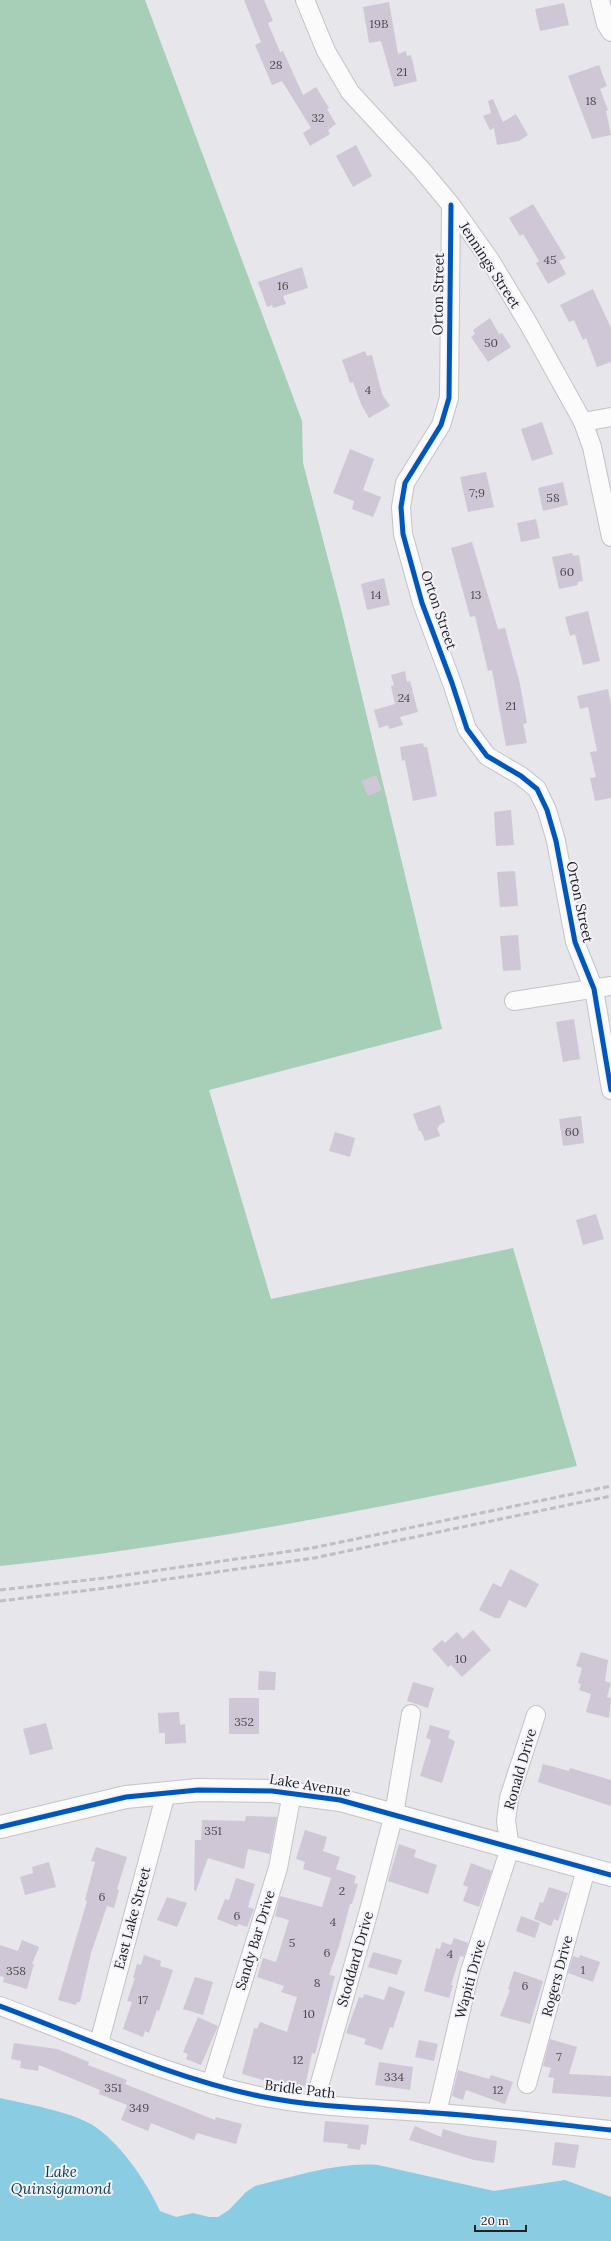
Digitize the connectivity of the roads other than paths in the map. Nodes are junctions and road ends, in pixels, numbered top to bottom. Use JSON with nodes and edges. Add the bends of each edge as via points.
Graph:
{"nodes":[{"id":1,"x":305,"y":0,"type":"edge"},
{"id":2,"x":600,"y":0,"type":"edge"},
{"id":3,"x":611,"y":32,"type":"edge"},
{"id":4,"x":451,"y":205,"type":"junction"},
{"id":5,"x":611,"y":417,"type":"edge"},
{"id":6,"x":583,"y":422,"type":"junction"},
{"id":7,"x":611,"y":537,"type":"edge"},
{"id":8,"x":602,"y":987,"type":"edge"},
{"id":9,"x":514,"y":1001,"type":"dead end"},
{"id":10,"x":611,"y":1090,"type":"edge"},
{"id":11,"x":411,"y":1714,"type":"dead end"},
{"id":12,"x":536,"y":1715,"type":"dead end"},
{"id":13,"x":166,"y":1793,"type":"junction"},
{"id":14,"x":292,"y":1793,"type":"junction"},
{"id":15,"x":394,"y":1814,"type":"junction"},
{"id":16,"x":0,"y":1827,"type":"edge"},
{"id":17,"x":510,"y":1848,"type":"junction"},
{"id":18,"x":586,"y":1868,"type":"junction"},
{"id":19,"x":611,"y":1875,"type":"edge"},
{"id":20,"x":0,"y":2006,"type":"edge"},
{"id":21,"x":99,"y":2043,"type":"junction"},
{"id":22,"x":211,"y":2084,"type":"junction"},
{"id":23,"x":527,"y":2084,"type":"dead end"},
{"id":24,"x":314,"y":2104,"type":"junction"},
{"id":25,"x":436,"y":2113,"type":"junction"},
{"id":26,"x":611,"y":2130,"type":"edge"}],
"edges":[{"from":1,"to":4,"type":"street","name":"Jennings Street","via":[[326,50],[350,92]]},
{"from":2,"to":3,"type":"street","via":[[606,24]]},
{"from":4,"to":6,"type":"street","name":"Jennings Street","via":[[509,292]]},
{"from":4,"to":8,"type":"street","name":"Orton Street","via":[[449,398],[441,425],[405,483],[401,507],[403,534],[424,610],[467,729],[487,756],[530,782],[543,799],[556,841],[575,942]]},
{"from":5,"to":6,"type":"street"},
{"from":6,"to":7,"type":"street","name":"Jennings Street","via":[[592,447]]},
{"from":8,"to":9,"type":"street"},
{"from":8,"to":10,"type":"street","name":"Orton Street"},
{"from":11,"to":15,"type":"street","name":"Stoddard Drive"},
{"from":12,"to":17,"type":"street","name":"Ronald Drive","via":[[510,1798],[506,1821]]},
{"from":13,"to":14,"type":"main road","name":"Lake Avenue","via":[[225,1789]]},
{"from":13,"to":16,"type":"main road","name":"Lake Avenue","via":[[118,1799]]},
{"from":13,"to":21,"type":"street","name":"East Lake Street"},
{"from":14,"to":15,"type":"main road","name":"Lake Avenue","via":[[340,1800]]},
{"from":14,"to":22,"type":"street","name":"Sandy Bar Drive","via":[[278,1868]]},
{"from":15,"to":17,"type":"main road","name":"Lake Avenue"},
{"from":15,"to":24,"type":"street","name":"Stoddard Drive"},
{"from":17,"to":18,"type":"main road","name":"Lake Avenue"},
{"from":17,"to":25,"type":"street","name":"Wapiti Drive","via":[[470,1971]]},
{"from":18,"to":19,"type":"main road","name":"Lake Avenue"},
{"from":18,"to":23,"type":"street","name":"Rogers Drive"},
{"from":20,"to":21,"type":"street","name":"Bridle Path"},
{"from":21,"to":22,"type":"street","name":"Bridle Path","via":[[145,2063]]},
{"from":22,"to":24,"type":"street","name":"Bridle Path","via":[[260,2096]]},
{"from":24,"to":25,"type":"street","name":"Bridle Path"},
{"from":25,"to":26,"type":"street","name":"Bridle Path"}]}
